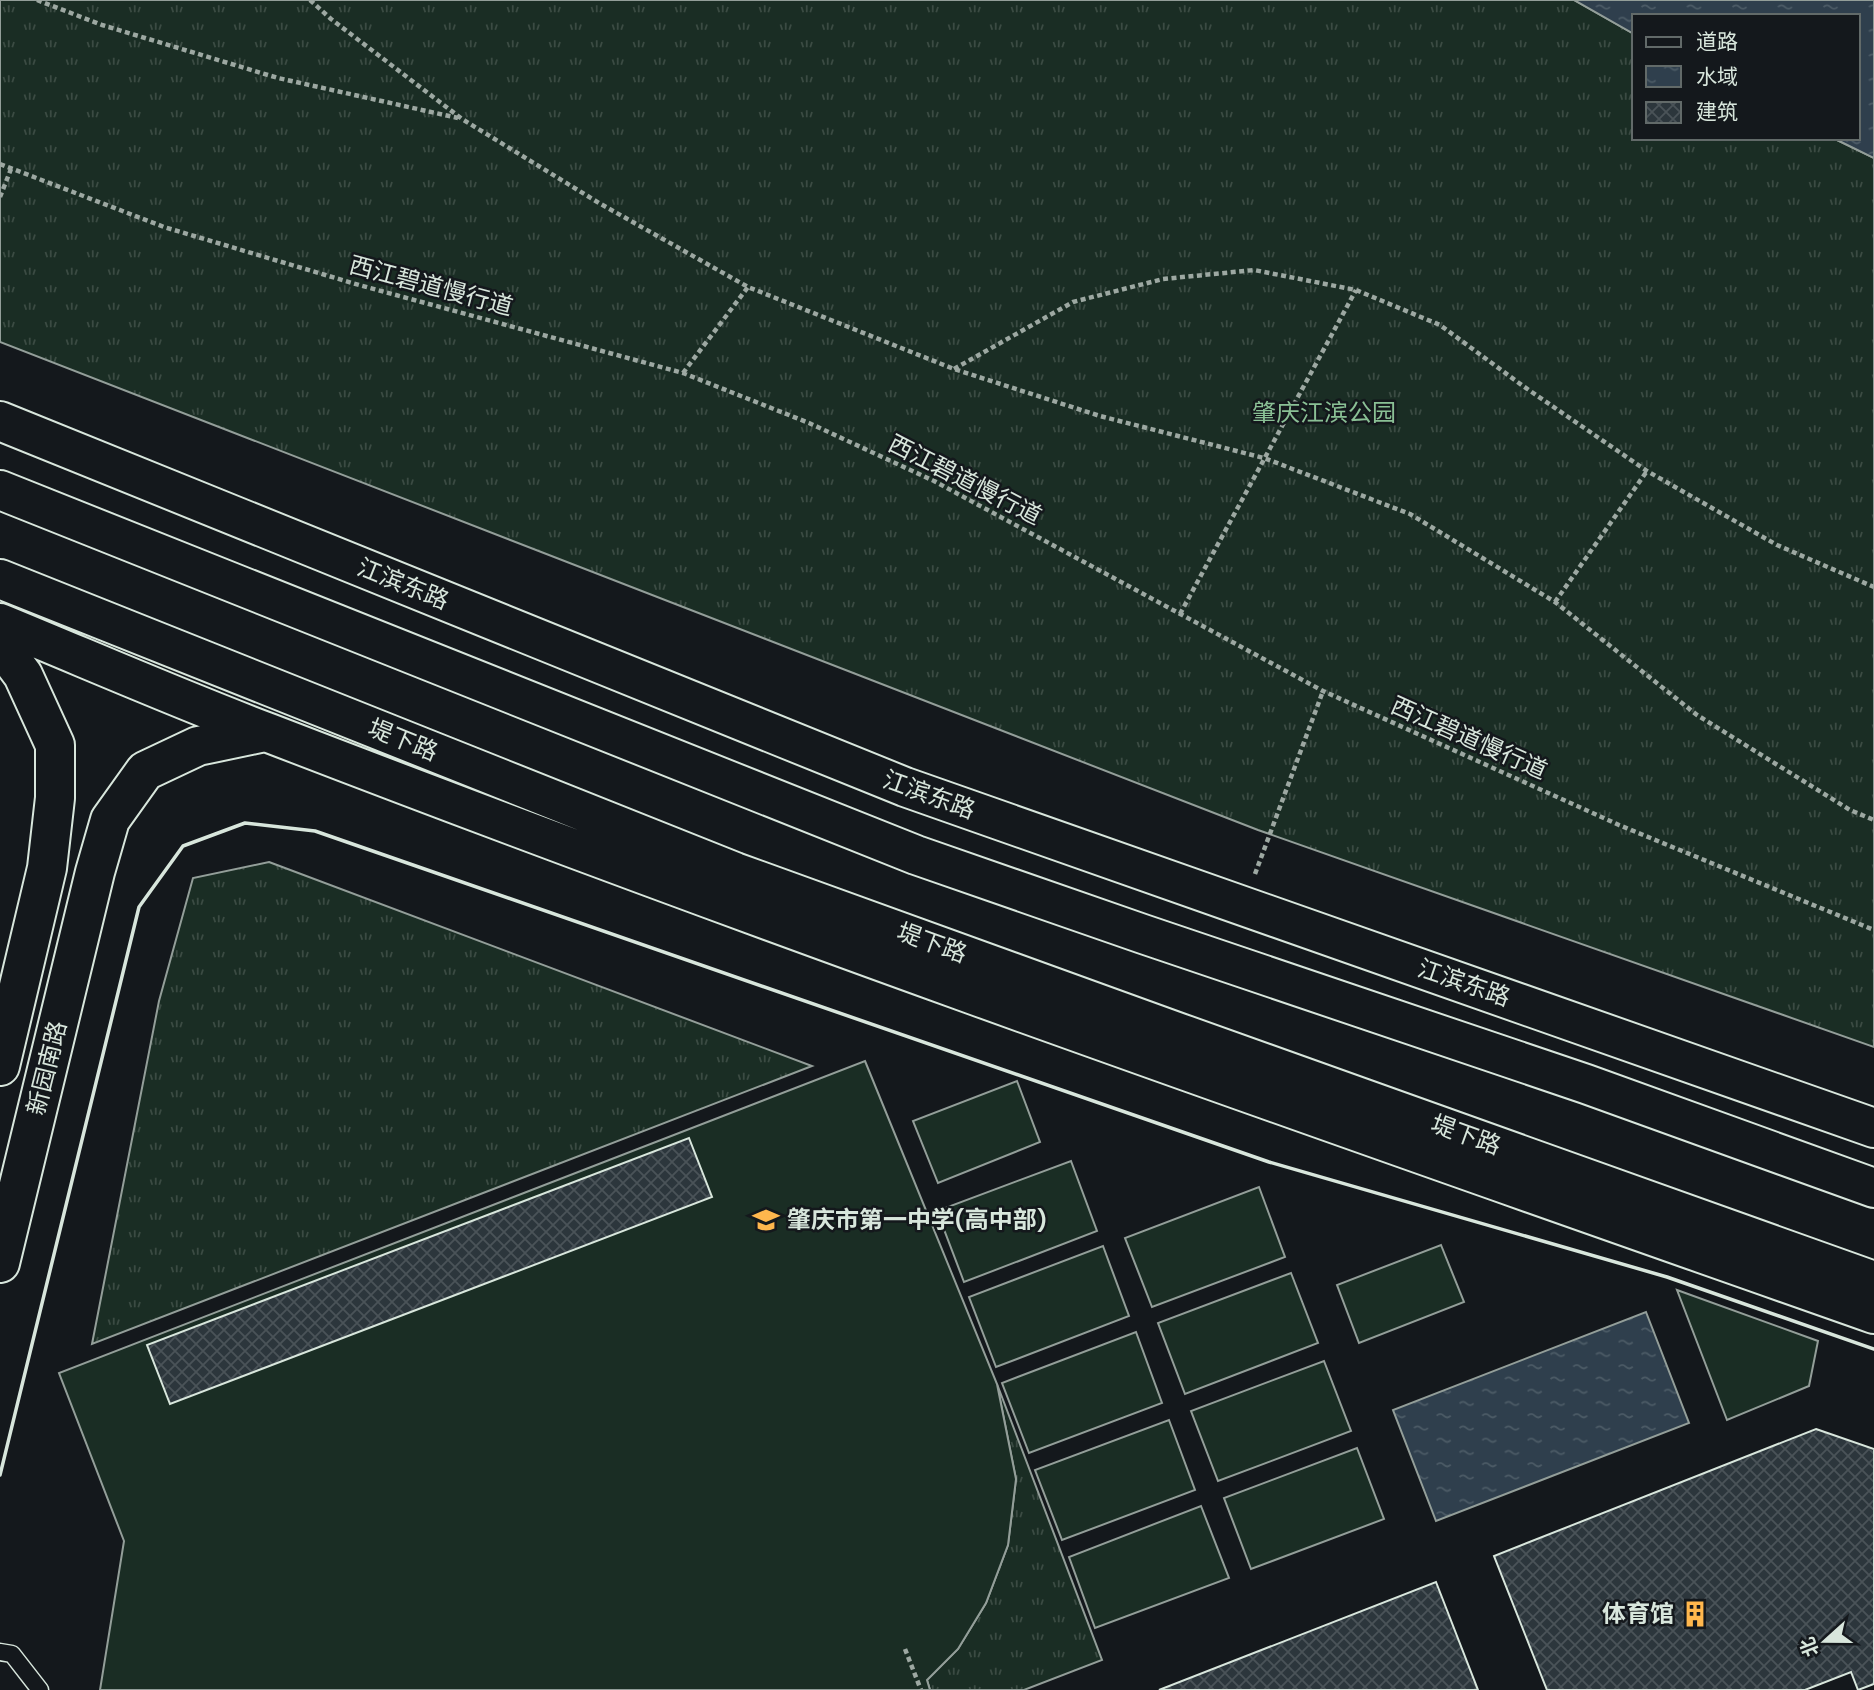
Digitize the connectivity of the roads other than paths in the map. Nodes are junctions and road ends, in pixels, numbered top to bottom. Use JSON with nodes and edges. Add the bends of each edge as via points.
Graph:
{"nodes":[{"id":1,"x":0,"y":421,"type":"edge"},
{"id":2,"x":0,"y":490,"type":"edge"},
{"id":3,"x":0,"y":579,"type":"edge"},
{"id":4,"x":0,"y":623,"type":"edge"},
{"id":5,"x":0,"y":644,"type":"edge"},
{"id":6,"x":265,"y":732,"type":"junction"},
{"id":7,"x":47,"y":869,"type":"junction"},
{"id":8,"x":95,"y":872,"type":"junction"},
{"id":9,"x":0,"y":1066,"type":"edge"},
{"id":10,"x":1874,"y":1128,"type":"edge"},
{"id":11,"x":1874,"y":1188,"type":"edge"},
{"id":12,"x":0,"y":1263,"type":"edge"},
{"id":13,"x":1874,"y":1281,"type":"edge"},
{"id":14,"x":1874,"y":1314,"type":"edge"},
{"id":15,"x":0,"y":1652,"type":"edge"},
{"id":16,"x":40,"y":1690,"type":"edge"}],
"edges":[{"from":1,"to":10,"type":"street","name":"江滨东路","via":[[905,787]]},
{"from":2,"to":11,"type":"street","via":[[916,855],[1586,1084]]},
{"from":3,"to":13,"type":"street","name":"堤下路","via":[[735,872]]},
{"from":4,"to":6,"type":"street","name":"堤下路"},
{"from":5,"to":7,"type":"street","name":"新园南路","via":[[23,675],[55,745]]},
{"from":6,"to":8,"type":"street","name":"新园南路","via":[[198,746],[145,771],[110,820]]},
{"from":6,"to":14,"type":"street","name":"堤下路","via":[[1138,1055]]},
{"from":7,"to":8,"type":"street"},
{"from":7,"to":9,"type":"street","name":"新园南路"},
{"from":8,"to":12,"type":"street","name":"新园南路"},
{"from":15,"to":16,"type":"lane","via":[[12,1654]]}]}
